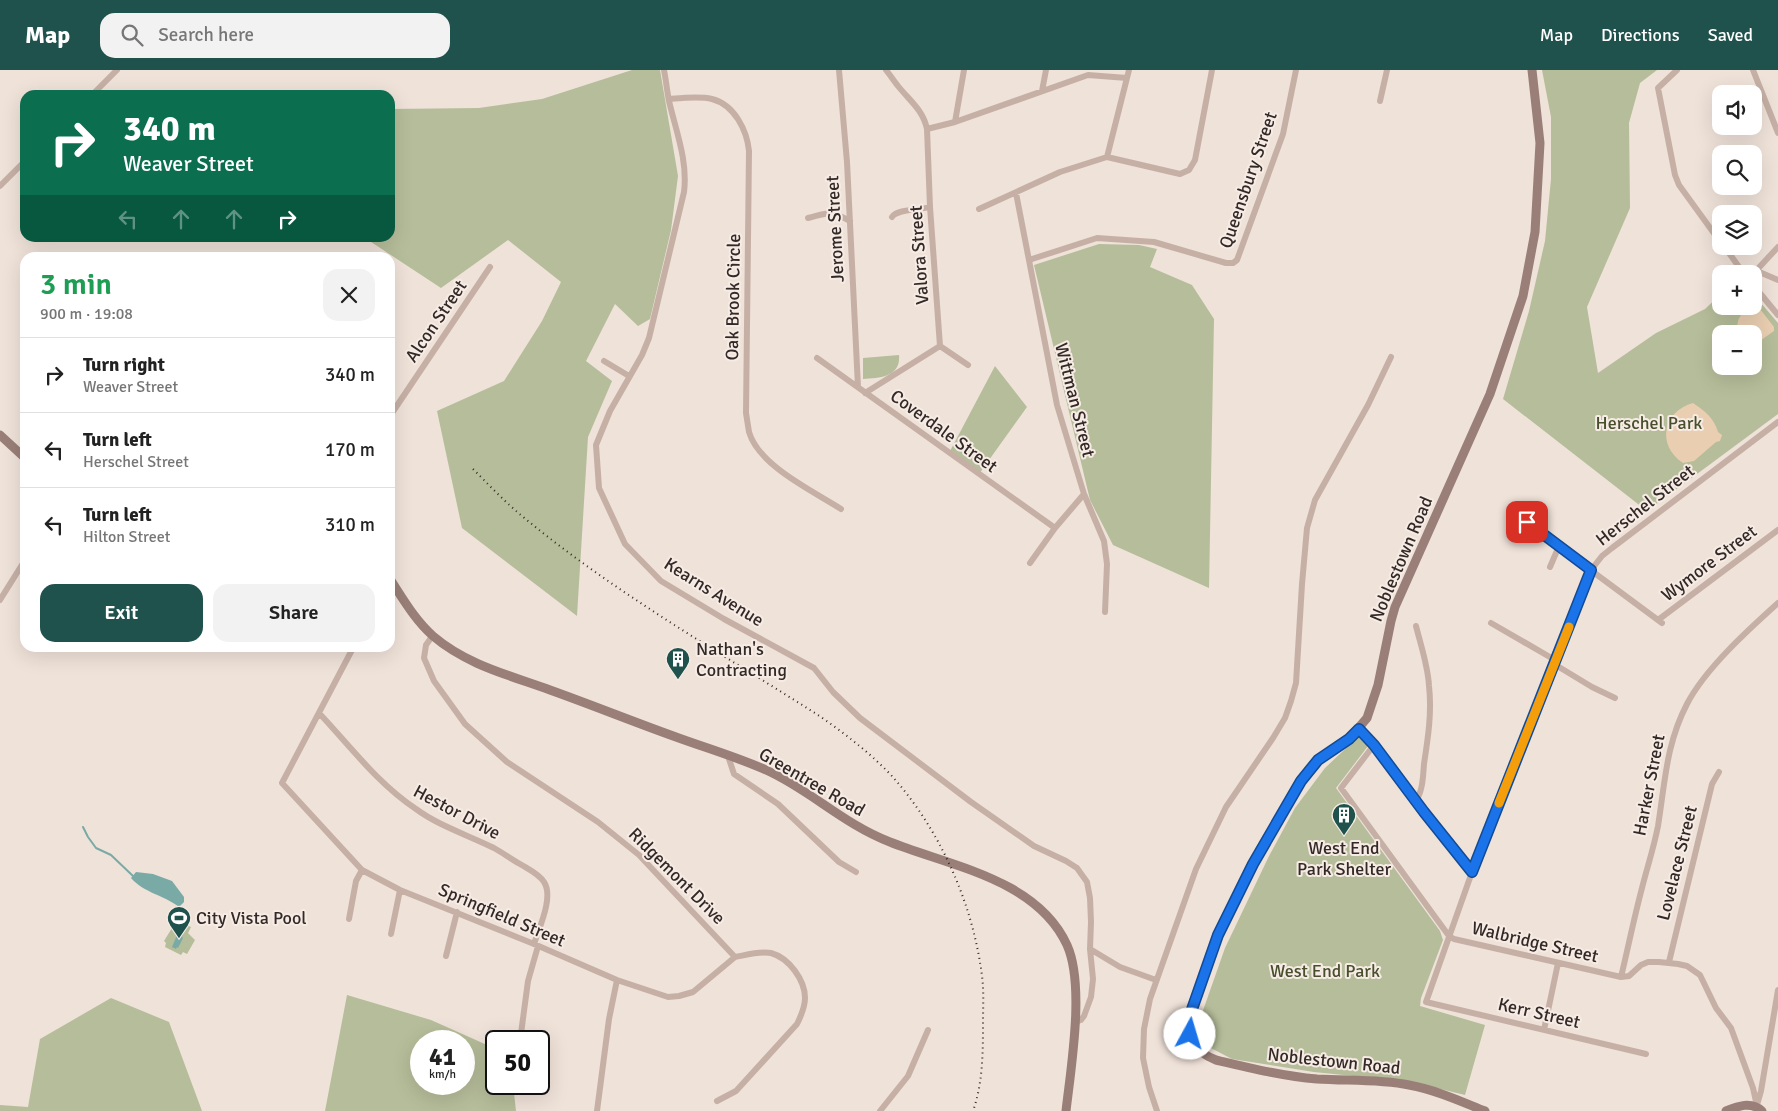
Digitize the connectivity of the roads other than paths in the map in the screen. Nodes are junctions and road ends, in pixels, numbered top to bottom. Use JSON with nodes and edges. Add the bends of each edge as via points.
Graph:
{"nodes":[{"id":1,"x":117,"y":70,"type":"edge"},
{"id":2,"x":664,"y":70,"type":"edge"},
{"id":3,"x":839,"y":70,"type":"edge"},
{"id":4,"x":886,"y":70,"type":"edge"},
{"id":5,"x":964,"y":70,"type":"edge"},
{"id":6,"x":1046,"y":70,"type":"edge"},
{"id":7,"x":1128,"y":70,"type":"edge"},
{"id":8,"x":1212,"y":70,"type":"edge"},
{"id":9,"x":1296,"y":70,"type":"edge"},
{"id":10,"x":1387,"y":70,"type":"edge"},
{"id":11,"x":1532,"y":70,"type":"edge"},
{"id":12,"x":1677,"y":70,"type":"edge"},
{"id":13,"x":1753,"y":70,"type":"edge"},
{"id":14,"x":1127,"y":78,"type":"junction"},
{"id":15,"x":97,"y":90,"type":"edge"},
{"id":16,"x":1042,"y":91,"type":"junction"},
{"id":17,"x":669,"y":99,"type":"junction"},
{"id":18,"x":1380,"y":101,"type":"dead end"},
{"id":19,"x":955,"y":122,"type":"junction"},
{"id":20,"x":927,"y":129,"type":"junction"},
{"id":21,"x":1778,"y":133,"type":"edge"},
{"id":22,"x":1107,"y":157,"type":"junction"},
{"id":23,"x":20,"y":166,"type":"edge"},
{"id":24,"x":0,"y":186,"type":"edge"},
{"id":25,"x":1016,"y":193,"type":"junction"},
{"id":26,"x":930,"y":207,"type":"junction"},
{"id":27,"x":979,"y":208,"type":"dead end"},
{"id":28,"x":892,"y":217,"type":"dead end"},
{"id":29,"x":808,"y":218,"type":"dead end"},
{"id":30,"x":850,"y":221,"type":"junction"},
{"id":31,"x":1712,"y":231,"type":"edge"},
{"id":32,"x":1778,"y":247,"type":"edge"},
{"id":33,"x":1029,"y":260,"type":"junction"},
{"id":34,"x":1761,"y":265,"type":"edge"},
{"id":35,"x":490,"y":267,"type":"dead end"},
{"id":36,"x":1762,"y":274,"type":"edge"},
{"id":37,"x":1778,"y":280,"type":"edge"},
{"id":38,"x":1762,"y":296,"type":"edge"},
{"id":39,"x":1778,"y":315,"type":"edge"},
{"id":40,"x":940,"y":346,"type":"junction"},
{"id":41,"x":1391,"y":357,"type":"dead end"},
{"id":42,"x":817,"y":358,"type":"dead end"},
{"id":43,"x":604,"y":362,"type":"dead end"},
{"id":44,"x":968,"y":365,"type":"dead end"},
{"id":45,"x":629,"y":376,"type":"junction"},
{"id":46,"x":858,"y":387,"type":"junction"},
{"id":47,"x":865,"y":393,"type":"junction"},
{"id":48,"x":395,"y":409,"type":"edge"},
{"id":49,"x":1778,"y":422,"type":"edge"},
{"id":50,"x":0,"y":435,"type":"edge"},
{"id":51,"x":20,"y":453,"type":"edge"},
{"id":52,"x":1084,"y":494,"type":"junction"},
{"id":53,"x":841,"y":509,"type":"dead end"},
{"id":54,"x":1510,"y":511,"type":"dead end"},
{"id":55,"x":1055,"y":528,"type":"junction"},
{"id":56,"x":1778,"y":530,"type":"edge"},
{"id":57,"x":1559,"y":546,"type":"junction"},
{"id":58,"x":1030,"y":563,"type":"dead end"},
{"id":59,"x":1550,"y":567,"type":"dead end"},
{"id":60,"x":20,"y":568,"type":"edge"},
{"id":61,"x":1591,"y":570,"type":"junction"},
{"id":62,"x":395,"y":587,"type":"edge"},
{"id":63,"x":0,"y":600,"type":"edge"},
{"id":64,"x":1778,"y":603,"type":"edge"},
{"id":65,"x":1105,"y":612,"type":"dead end"},
{"id":66,"x":1491,"y":623,"type":"dead end"},
{"id":67,"x":1416,"y":626,"type":"dead end"},
{"id":68,"x":433,"y":635,"type":"junction"},
{"id":69,"x":351,"y":652,"type":"edge"},
{"id":70,"x":1555,"y":662,"type":"junction"},
{"id":71,"x":1615,"y":698,"type":"dead end"},
{"id":72,"x":319,"y":713,"type":"junction"},
{"id":73,"x":1359,"y":729,"type":"junction"},
{"id":74,"x":1374,"y":745,"type":"junction"},
{"id":75,"x":728,"y":756,"type":"junction"},
{"id":76,"x":1719,"y":772,"type":"dead end"},
{"id":77,"x":1416,"y":801,"type":"junction"},
{"id":78,"x":362,"y":870,"type":"junction"},
{"id":79,"x":856,"y":872,"type":"dead end"},
{"id":80,"x":1472,"y":872,"type":"junction"},
{"id":81,"x":400,"y":890,"type":"junction"},
{"id":82,"x":457,"y":912,"type":"junction"},
{"id":83,"x":349,"y":919,"type":"dead end"},
{"id":84,"x":391,"y":934,"type":"dead end"},
{"id":85,"x":1449,"y":936,"type":"junction"},
{"id":86,"x":536,"y":945,"type":"junction"},
{"id":87,"x":1090,"y":949,"type":"junction"},
{"id":88,"x":446,"y":956,"type":"dead end"},
{"id":89,"x":735,"y":957,"type":"junction"},
{"id":90,"x":1669,"y":962,"type":"junction"},
{"id":91,"x":1558,"y":963,"type":"junction"},
{"id":92,"x":1621,"y":977,"type":"junction"},
{"id":93,"x":616,"y":980,"type":"junction"},
{"id":94,"x":1156,"y":980,"type":"junction"},
{"id":95,"x":1778,"y":990,"type":"edge"},
{"id":96,"x":1426,"y":1002,"type":"joint"},
{"id":97,"x":1075,"y":1022,"type":"junction"},
{"id":98,"x":521,"y":1030,"type":"edge"},
{"id":99,"x":928,"y":1030,"type":"dead end"},
{"id":100,"x":1544,"y":1030,"type":"junction"},
{"id":101,"x":1646,"y":1054,"type":"dead end"},
{"id":102,"x":717,"y":1101,"type":"dead end"},
{"id":103,"x":1759,"y":1109,"type":"edge"},
{"id":104,"x":597,"y":1111,"type":"edge"},
{"id":105,"x":880,"y":1111,"type":"edge"},
{"id":106,"x":1066,"y":1111,"type":"edge"},
{"id":107,"x":1157,"y":1111,"type":"edge"},
{"id":108,"x":1485,"y":1111,"type":"edge"},
{"id":109,"x":1726,"y":1111,"type":"edge"}],
"edges":[{"from":1,"to":15,"type":"street"},
{"from":2,"to":17,"type":"street","name":"Kearns Avenue"},
{"from":3,"to":30,"type":"street","name":"Jerome Street"},
{"from":4,"to":20,"type":"street","via":[[920,109]]},
{"from":5,"to":19,"type":"street"},
{"from":6,"to":16,"type":"street"},
{"from":7,"to":14,"type":"street"},
{"from":8,"to":22,"type":"street","via":[[1194,160],[1189,170],[1180,174]]},
{"from":9,"to":33,"type":"street","name":"Queensbury Street","via":[[1283,134],[1237,260],[1233,263],[1154,242],[1097,238]]},
{"from":10,"to":18,"type":"street"},
{"from":11,"to":73,"type":"main road","name":"Noblestown Road","via":[[1540,143],[1535,232],[1523,296],[1490,394],[1395,607],[1372,706]]},
{"from":12,"to":31,"type":"street","via":[[1658,88],[1668,144],[1679,185]]},
{"from":13,"to":21,"type":"street"},
{"from":14,"to":16,"type":"street","via":[[1088,75]]},
{"from":14,"to":22,"type":"street"},
{"from":16,"to":19,"type":"street"},
{"from":17,"to":45,"type":"street","name":"Kearns Avenue","via":[[682,150],[686,177],[684,192],[648,338],[642,356]]},
{"from":17,"to":53,"type":"street","name":"Oak Brook Circle","via":[[716,101],[732,112],[748,138],[746,413],[750,434],[762,455],[778,469]]},
{"from":19,"to":20,"type":"street"},
{"from":20,"to":26,"type":"street","name":"Valora Street"},
{"from":22,"to":25,"type":"street","via":[[1060,172]]},
{"from":23,"to":24,"type":"street"},
{"from":25,"to":27,"type":"street"},
{"from":25,"to":33,"type":"street","name":"Wittman Street"},
{"from":26,"to":28,"type":"street","via":[[902,211]]},
{"from":26,"to":40,"type":"street","name":"Valora Street"},
{"from":29,"to":30,"type":"street","via":[[835,213]]},
{"from":30,"to":46,"type":"street","name":"Jerome Street"},
{"from":32,"to":34,"type":"street"},
{"from":33,"to":52,"type":"street","name":"Wittman Street","via":[[1057,405]]},
{"from":35,"to":48,"type":"street","name":"Alcon Street"},
{"from":36,"to":37,"type":"street"},
{"from":38,"to":39,"type":"street"},
{"from":40,"to":44,"type":"street"},
{"from":40,"to":47,"type":"street"},
{"from":41,"to":94,"type":"street","via":[[1315,500],[1304,555],[1296,683],[1285,718],[1226,807],[1196,869]]},
{"from":42,"to":46,"type":"street","name":"Coverdale Street"},
{"from":43,"to":45,"type":"street"},
{"from":45,"to":87,"type":"street","name":"Kearns Avenue","via":[[596,445],[598,488],[625,544],[661,581],[724,620],[814,668],[860,718],[1034,846],[1077,868],[1087,882],[1090,898]]},
{"from":46,"to":47,"type":"street","name":"Coverdale Street"},
{"from":47,"to":55,"type":"street","name":"Coverdale Street"},
{"from":49,"to":61,"type":"street","name":"Herschel Street","via":[[1612,548]]},
{"from":50,"to":51,"type":"main road"},
{"from":52,"to":55,"type":"street"},
{"from":52,"to":65,"type":"street","name":"Wittman Street","via":[[1104,541],[1107,564]]},
{"from":54,"to":57,"type":"street"},
{"from":55,"to":58,"type":"street"},
{"from":56,"to":61,"type":"street","name":"Wymore Street","via":[[1660,622]]},
{"from":57,"to":59,"type":"street"},
{"from":57,"to":61,"type":"street"},
{"from":60,"to":63,"type":"street"},
{"from":61,"to":70,"type":"street","name":"Herschel Street"},
{"from":62,"to":68,"type":"main road","name":"Greentree Road","via":[[411,612]]},
{"from":64,"to":92,"type":"street","name":"Harker Street","via":[[1716,665],[1687,703],[1676,728],[1665,767],[1658,827]]},
{"from":66,"to":70,"type":"street"},
{"from":67,"to":77,"type":"street","via":[[1430,697],[1422,786]]},
{"from":68,"to":75,"type":"main road","name":"Greentree Road","via":[[482,667]]},
{"from":68,"to":89,"type":"street","name":"Ridgemont Drive","via":[[426,645],[424,658],[434,681],[465,724],[507,762],[598,822],[639,855]]},
{"from":69,"to":72,"type":"street"},
{"from":70,"to":71,"type":"street"},
{"from":70,"to":80,"type":"street","name":"Herschel Street"},
{"from":72,"to":78,"type":"street","name":"Springfield Street","via":[[282,783]]},
{"from":72,"to":86,"type":"street","name":"Hestor Drive","via":[[404,802],[495,849],[544,882],[548,902]]},
{"from":73,"to":74,"type":"street"},
{"from":73,"to":108,"type":"main road","name":"Noblestown Road","via":[[1318,760],[1301,781],[1245,879],[1218,935],[1190,1015],[1190,1034],[1198,1051],[1205,1056],[1257,1070],[1287,1076],[1410,1085]]},
{"from":74,"to":77,"type":"street"},
{"from":74,"to":85,"type":"street","name":"Walbridge Street","via":[[1342,788]]},
{"from":75,"to":79,"type":"street","via":[[734,774],[778,804],[839,862]]},
{"from":75,"to":97,"type":"main road","name":"Greentree Road","via":[[767,770],[866,832],[1010,887],[1036,905],[1053,922],[1068,946],[1076,992]]},
{"from":76,"to":90,"type":"street","name":"Lovelace Street","via":[[1712,784]]},
{"from":77,"to":80,"type":"street"},
{"from":78,"to":81,"type":"street","name":"Springfield Street"},
{"from":78,"to":83,"type":"street","via":[[356,881]]},
{"from":80,"to":85,"type":"street","name":"Herschel Street"},
{"from":81,"to":82,"type":"street","name":"Springfield Street"},
{"from":81,"to":84,"type":"street"},
{"from":82,"to":86,"type":"street","name":"Springfield Street"},
{"from":82,"to":88,"type":"street"},
{"from":85,"to":91,"type":"street","name":"Walbridge Street"},
{"from":85,"to":96,"type":"street","name":"Herschel Street"},
{"from":86,"to":93,"type":"street","name":"Springfield Street"},
{"from":86,"to":98,"type":"street","name":"Hestor Drive"},
{"from":87,"to":94,"type":"street","via":[[1120,967]]},
{"from":87,"to":97,"type":"street","name":"Kearns Avenue","via":[[1091,997],[1084,1016]]},
{"from":89,"to":93,"type":"street","name":"Springfield Street","via":[[693,992],[678,996],[668,997]]},
{"from":89,"to":102,"type":"street","via":[[771,953],[797,972],[806,997],[797,1024],[736,1090]]},
{"from":90,"to":92,"type":"street","via":[[1648,962],[1628,976]]},
{"from":90,"to":103,"type":"street","via":[[1688,966],[1700,975],[1716,1008],[1731,1028]]},
{"from":91,"to":92,"type":"street","name":"Walbridge Street"},
{"from":91,"to":100,"type":"street"},
{"from":93,"to":104,"type":"street"},
{"from":94,"to":107,"type":"street","via":[[1146,1014],[1143,1058],[1148,1087]]},
{"from":95,"to":103,"type":"street"},
{"from":96,"to":100,"type":"street","name":"Kerr Street"},
{"from":97,"to":106,"type":"main road","name":"Greentree Road"},
{"from":99,"to":105,"type":"street","via":[[908,1076]]},
{"from":100,"to":101,"type":"street","name":"Kerr Street"},
{"from":103,"to":109,"type":"main road","via":[[1749,1104]]}]}
